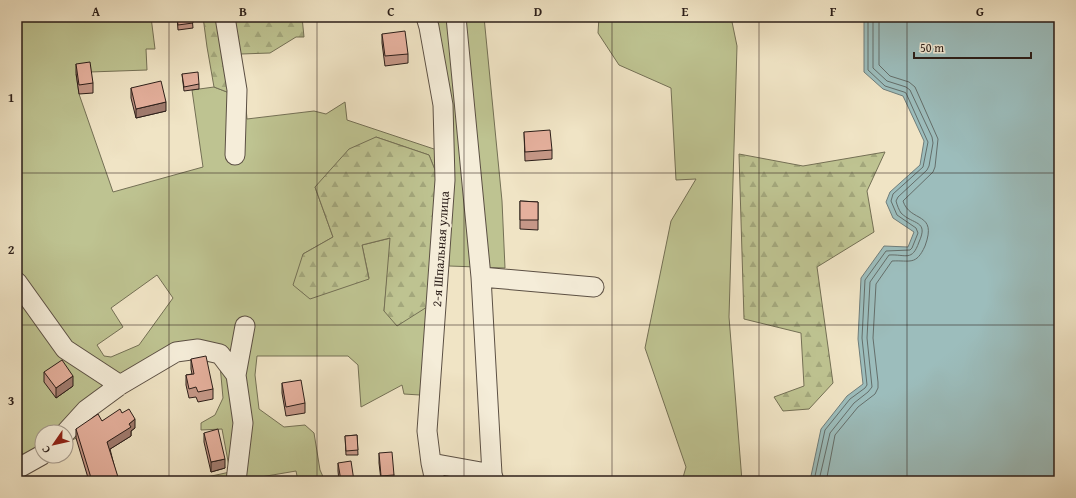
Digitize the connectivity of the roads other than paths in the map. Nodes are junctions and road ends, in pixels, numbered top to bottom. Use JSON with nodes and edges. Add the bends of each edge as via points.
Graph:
{"nodes":[{"id":1,"x":225,"y":17,"type":"edge"},
{"id":2,"x":426,"y":17,"type":"edge"},
{"id":3,"x":456,"y":17,"type":"edge"},
{"id":4,"x":235,"y":155,"type":"dead end"},
{"id":5,"x":481,"y":277,"type":"junction"},
{"id":6,"x":17,"y":282,"type":"edge"},
{"id":7,"x":594,"y":287,"type":"dead end"},
{"id":8,"x":245,"y":326,"type":"dead end"},
{"id":9,"x":236,"y":375,"type":"junction"},
{"id":10,"x":120,"y":385,"type":"junction"},
{"id":11,"x":73,"y":424,"type":"edge"},
{"id":12,"x":34,"y":459,"type":"edge"},
{"id":13,"x":17,"y":469,"type":"edge"},
{"id":14,"x":433,"y":472,"type":"edge"},
{"id":15,"x":493,"y":477,"type":"edge"},
{"id":16,"x":236,"y":481,"type":"edge"}],
"edges":[{"from":1,"to":4,"type":"street","via":[[237,90]]},
{"from":2,"to":14,"type":"street","name":"2-я Шпальная улица","via":[[443,106],[445,180],[427,431]]},
{"from":3,"to":5,"type":"street"},
{"from":5,"to":7,"type":"street"},
{"from":5,"to":15,"type":"street"},
{"from":6,"to":10,"type":"street","via":[[65,349]]},
{"from":8,"to":9,"type":"street"},
{"from":9,"to":10,"type":"street","via":[[220,354],[198,349],[176,352]]},
{"from":9,"to":16,"type":"street","via":[[243,423]]},
{"from":10,"to":11,"type":"street","via":[[86,410]]},
{"from":12,"to":13,"type":"street"},
{"from":14,"to":15,"type":"street"}]}
